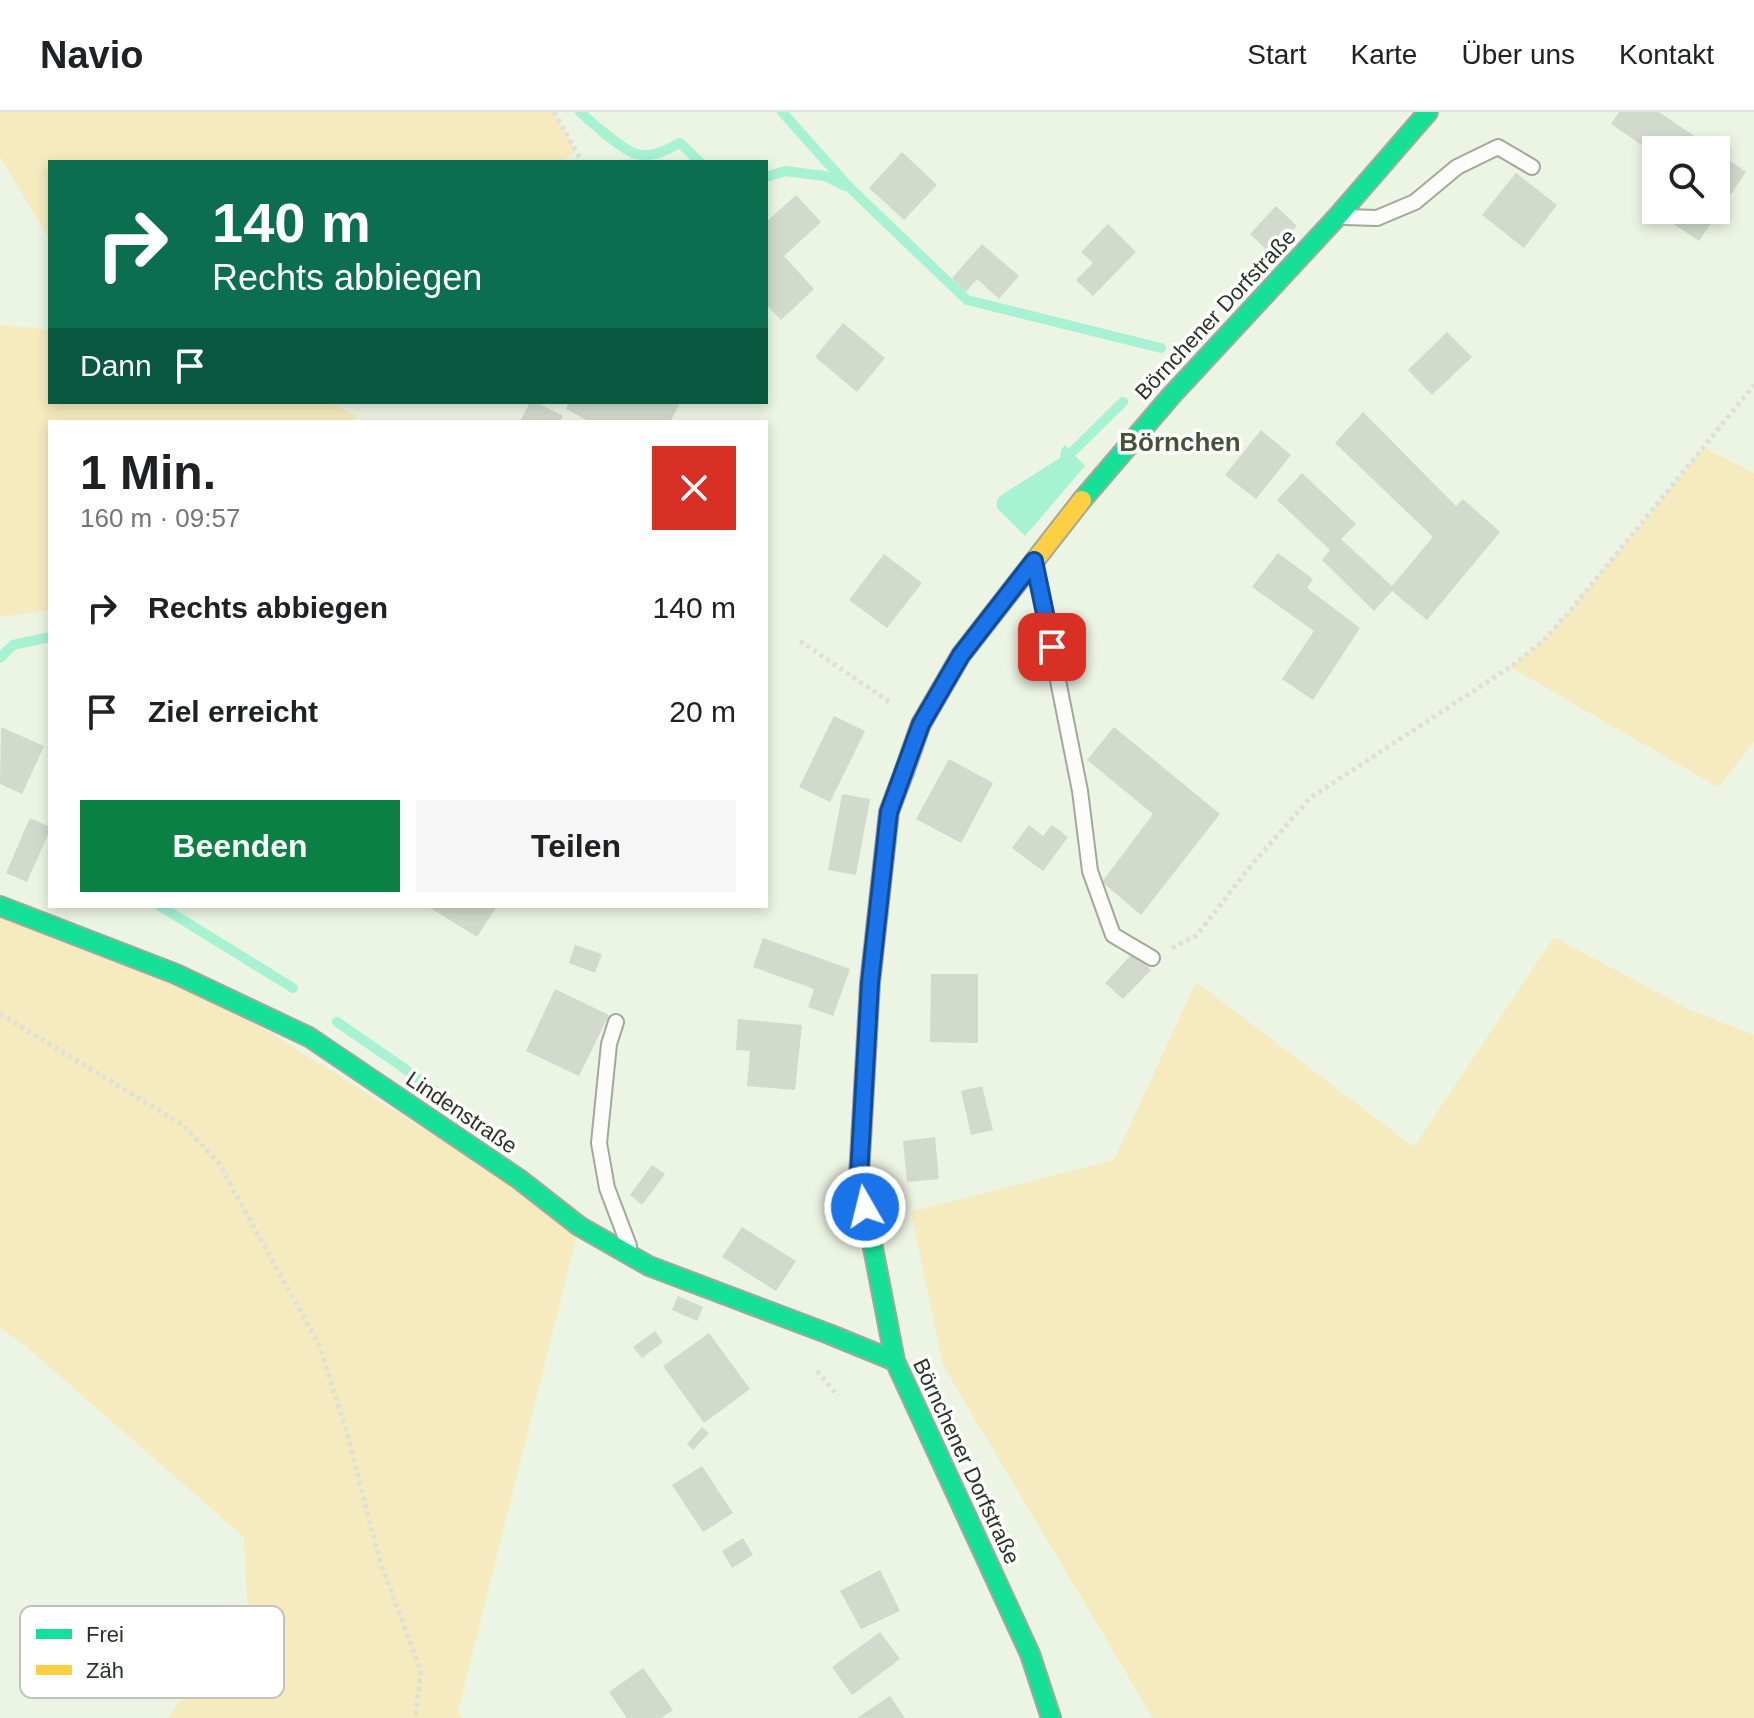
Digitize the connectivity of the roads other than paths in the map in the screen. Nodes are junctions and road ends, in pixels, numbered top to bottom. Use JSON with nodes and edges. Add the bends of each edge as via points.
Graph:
{"nodes":[{"id":1,"x":1428,"y":112,"type":"edge"},
{"id":2,"x":1532,"y":167,"type":"dead end"},
{"id":3,"x":1337,"y":217,"type":"junction"},
{"id":4,"x":1034,"y":561,"type":"junction"},
{"id":5,"x":0,"y":906,"type":"edge"},
{"id":6,"x":1152,"y":958,"type":"road end"},
{"id":7,"x":616,"y":1022,"type":"dead end"},
{"id":8,"x":634,"y":1257,"type":"junction"},
{"id":9,"x":895,"y":1361,"type":"junction"},
{"id":10,"x":1051,"y":1718,"type":"edge"}],
"edges":[{"from":1,"to":3,"type":"street","name":"Börnchener Dorfstraße"},
{"from":2,"to":3,"type":"lane","via":[[1498,147],[1457,167],[1415,202],[1377,218]]},
{"from":3,"to":4,"type":"street","name":"Börnchener Dorfstraße","via":[[1171,396]]},
{"from":4,"to":6,"type":"lane","via":[[1080,791],[1090,871],[1113,935]]},
{"from":4,"to":9,"type":"street","name":"Börnchener Dorfstraße","via":[[961,655],[921,724],[889,812],[870,983],[859,1176]]},
{"from":5,"to":8,"type":"street","name":"Lindenstraße","via":[[176,974],[309,1037],[519,1179],[579,1226]]},
{"from":7,"to":8,"type":"lane","via":[[599,1143],[607,1188]]},
{"from":8,"to":9,"type":"street","name":"Lindenstraße"},
{"from":9,"to":10,"type":"street","name":"Börnchener Dorfstraße","via":[[1030,1654]]}]}
